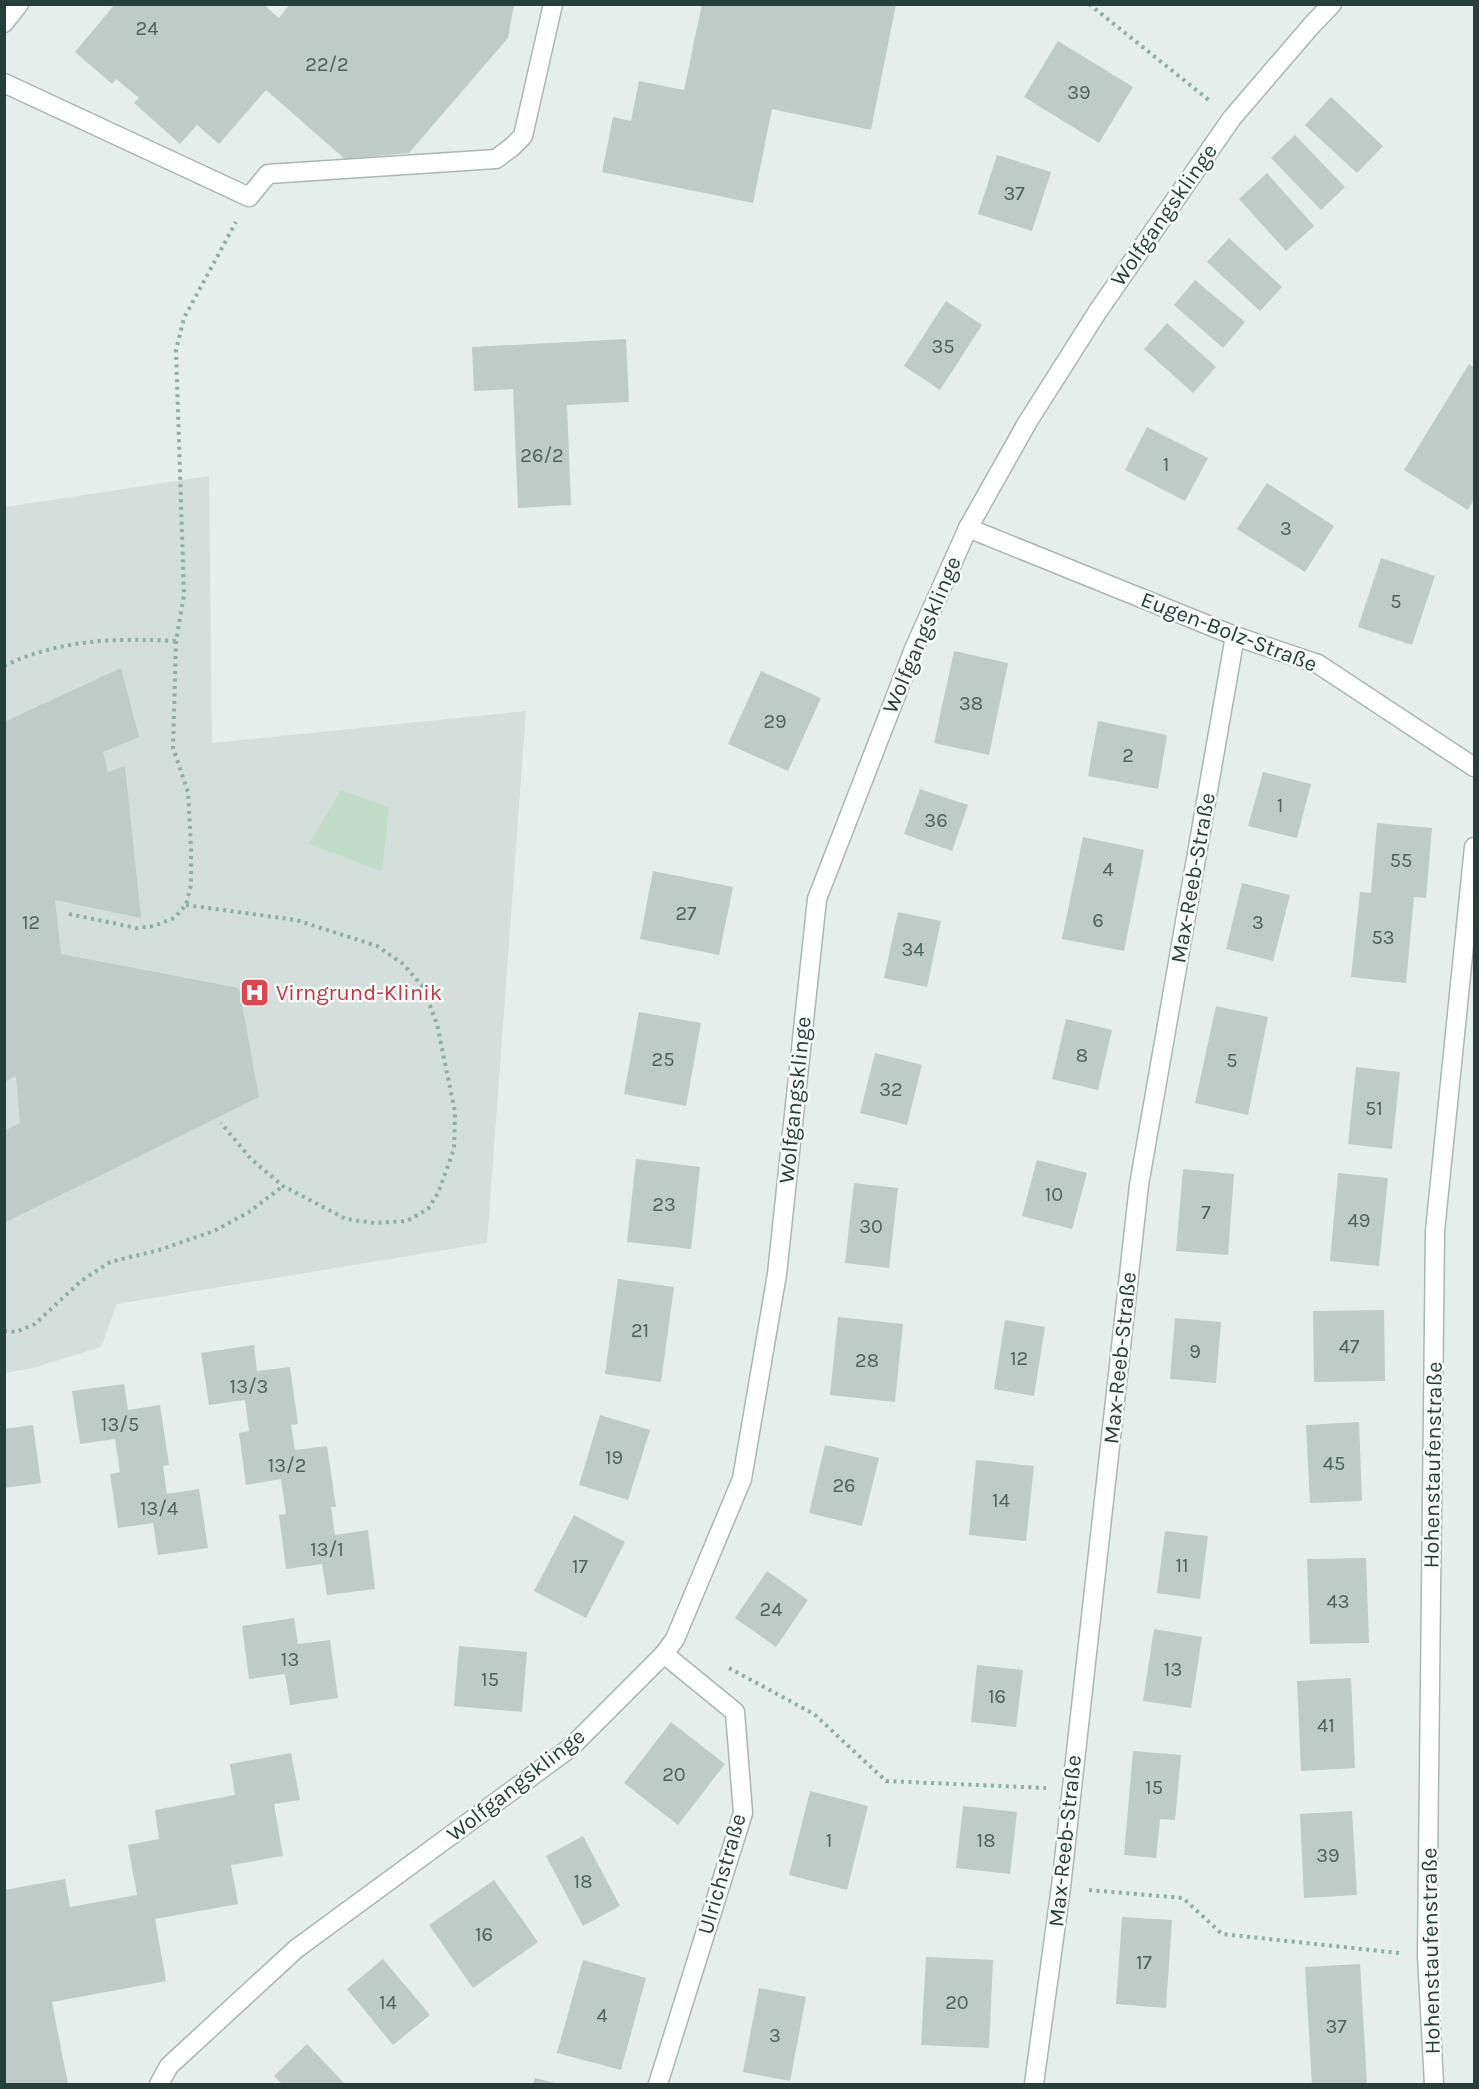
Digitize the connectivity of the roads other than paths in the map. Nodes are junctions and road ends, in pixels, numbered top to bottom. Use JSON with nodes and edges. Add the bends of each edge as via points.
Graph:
{"nodes":[{"id":1,"x":19,"y":4,"type":"edge"},
{"id":2,"x":554,"y":4,"type":"edge"},
{"id":3,"x":1332,"y":4,"type":"edge"},
{"id":4,"x":4,"y":23,"type":"edge"},
{"id":5,"x":4,"y":83,"type":"edge"},
{"id":6,"x":968,"y":528,"type":"junction"},
{"id":7,"x":1235,"y":636,"type":"junction"},
{"id":8,"x":1474,"y":767,"type":"edge"},
{"id":9,"x":1474,"y":847,"type":"edge"},
{"id":10,"x":664,"y":1654,"type":"junction"},
{"id":11,"x":159,"y":2085,"type":"edge"},
{"id":12,"x":658,"y":2085,"type":"edge"},
{"id":13,"x":1034,"y":2085,"type":"edge"},
{"id":14,"x":1434,"y":2085,"type":"edge"}],
"edges":[{"from":1,"to":4,"type":"street"},
{"from":2,"to":5,"type":"street","via":[[523,136],[496,159],[268,174],[249,197]]},
{"from":3,"to":6,"type":"street","name":"Wolfgangsklinge","via":[[1232,118],[1098,311],[1027,423]]},
{"from":6,"to":7,"type":"street","name":"Eugen-Bolz-Straße"},
{"from":6,"to":10,"type":"street","name":"Wolfgangsklinge","via":[[914,649],[817,899],[777,1274],[742,1479],[675,1639]]},
{"from":7,"to":8,"type":"street","name":"Eugen-Bolz-Straße","via":[[1318,664]]},
{"from":7,"to":13,"type":"street","name":"Max-Reeb-Straße","via":[[1139,1185],[1061,1887]]},
{"from":9,"to":14,"type":"street","name":"Hohenstaufenstraße","via":[[1436,1231],[1428,1956]]},
{"from":10,"to":11,"type":"street","name":"Wolfgangsklinge","via":[[570,1748],[296,1949],[169,2066]]},
{"from":10,"to":12,"type":"street","name":"Ulrichstraße","via":[[735,1712],[743,1813]]}]}
